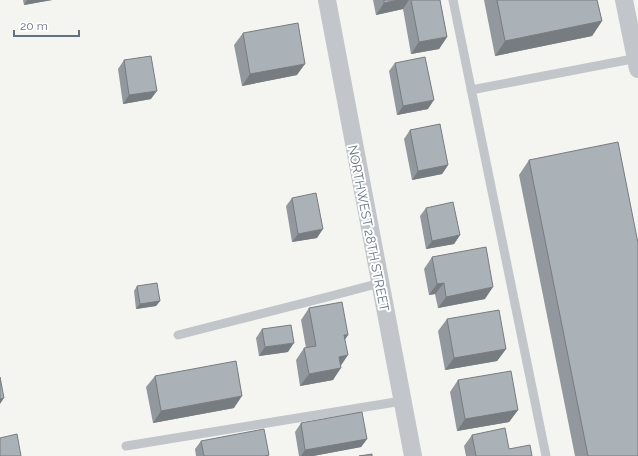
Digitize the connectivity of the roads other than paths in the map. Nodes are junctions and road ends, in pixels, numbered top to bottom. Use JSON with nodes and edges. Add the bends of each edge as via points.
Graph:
{"nodes":[{"id":1,"x":327,"y":0,"type":"edge"},
{"id":2,"x":453,"y":0,"type":"edge"},
{"id":3,"x":624,"y":0,"type":"edge"},
{"id":4,"x":637,"y":62,"type":"edge"},
{"id":5,"x":471,"y":90,"type":"junction"},
{"id":6,"x":380,"y":283,"type":"junction"},
{"id":7,"x":178,"y":334,"type":"dead end"},
{"id":8,"x":402,"y":401,"type":"junction"},
{"id":9,"x":126,"y":446,"type":"dead end"},
{"id":10,"x":413,"y":456,"type":"edge"},
{"id":11,"x":546,"y":456,"type":"edge"}],
"edges":[{"from":1,"to":6,"type":"street","name":"NORTHWEST 28TH STREET"},
{"from":2,"to":5,"type":"lane"},
{"from":3,"to":4,"type":"street"},
{"from":4,"to":5,"type":"lane"},
{"from":5,"to":11,"type":"lane"},
{"from":6,"to":7,"type":"lane"},
{"from":6,"to":8,"type":"street","name":"NORTHWEST 28TH STREET"},
{"from":8,"to":9,"type":"lane"},
{"from":8,"to":10,"type":"street","name":"NORTHWEST 28TH STREET"}]}
